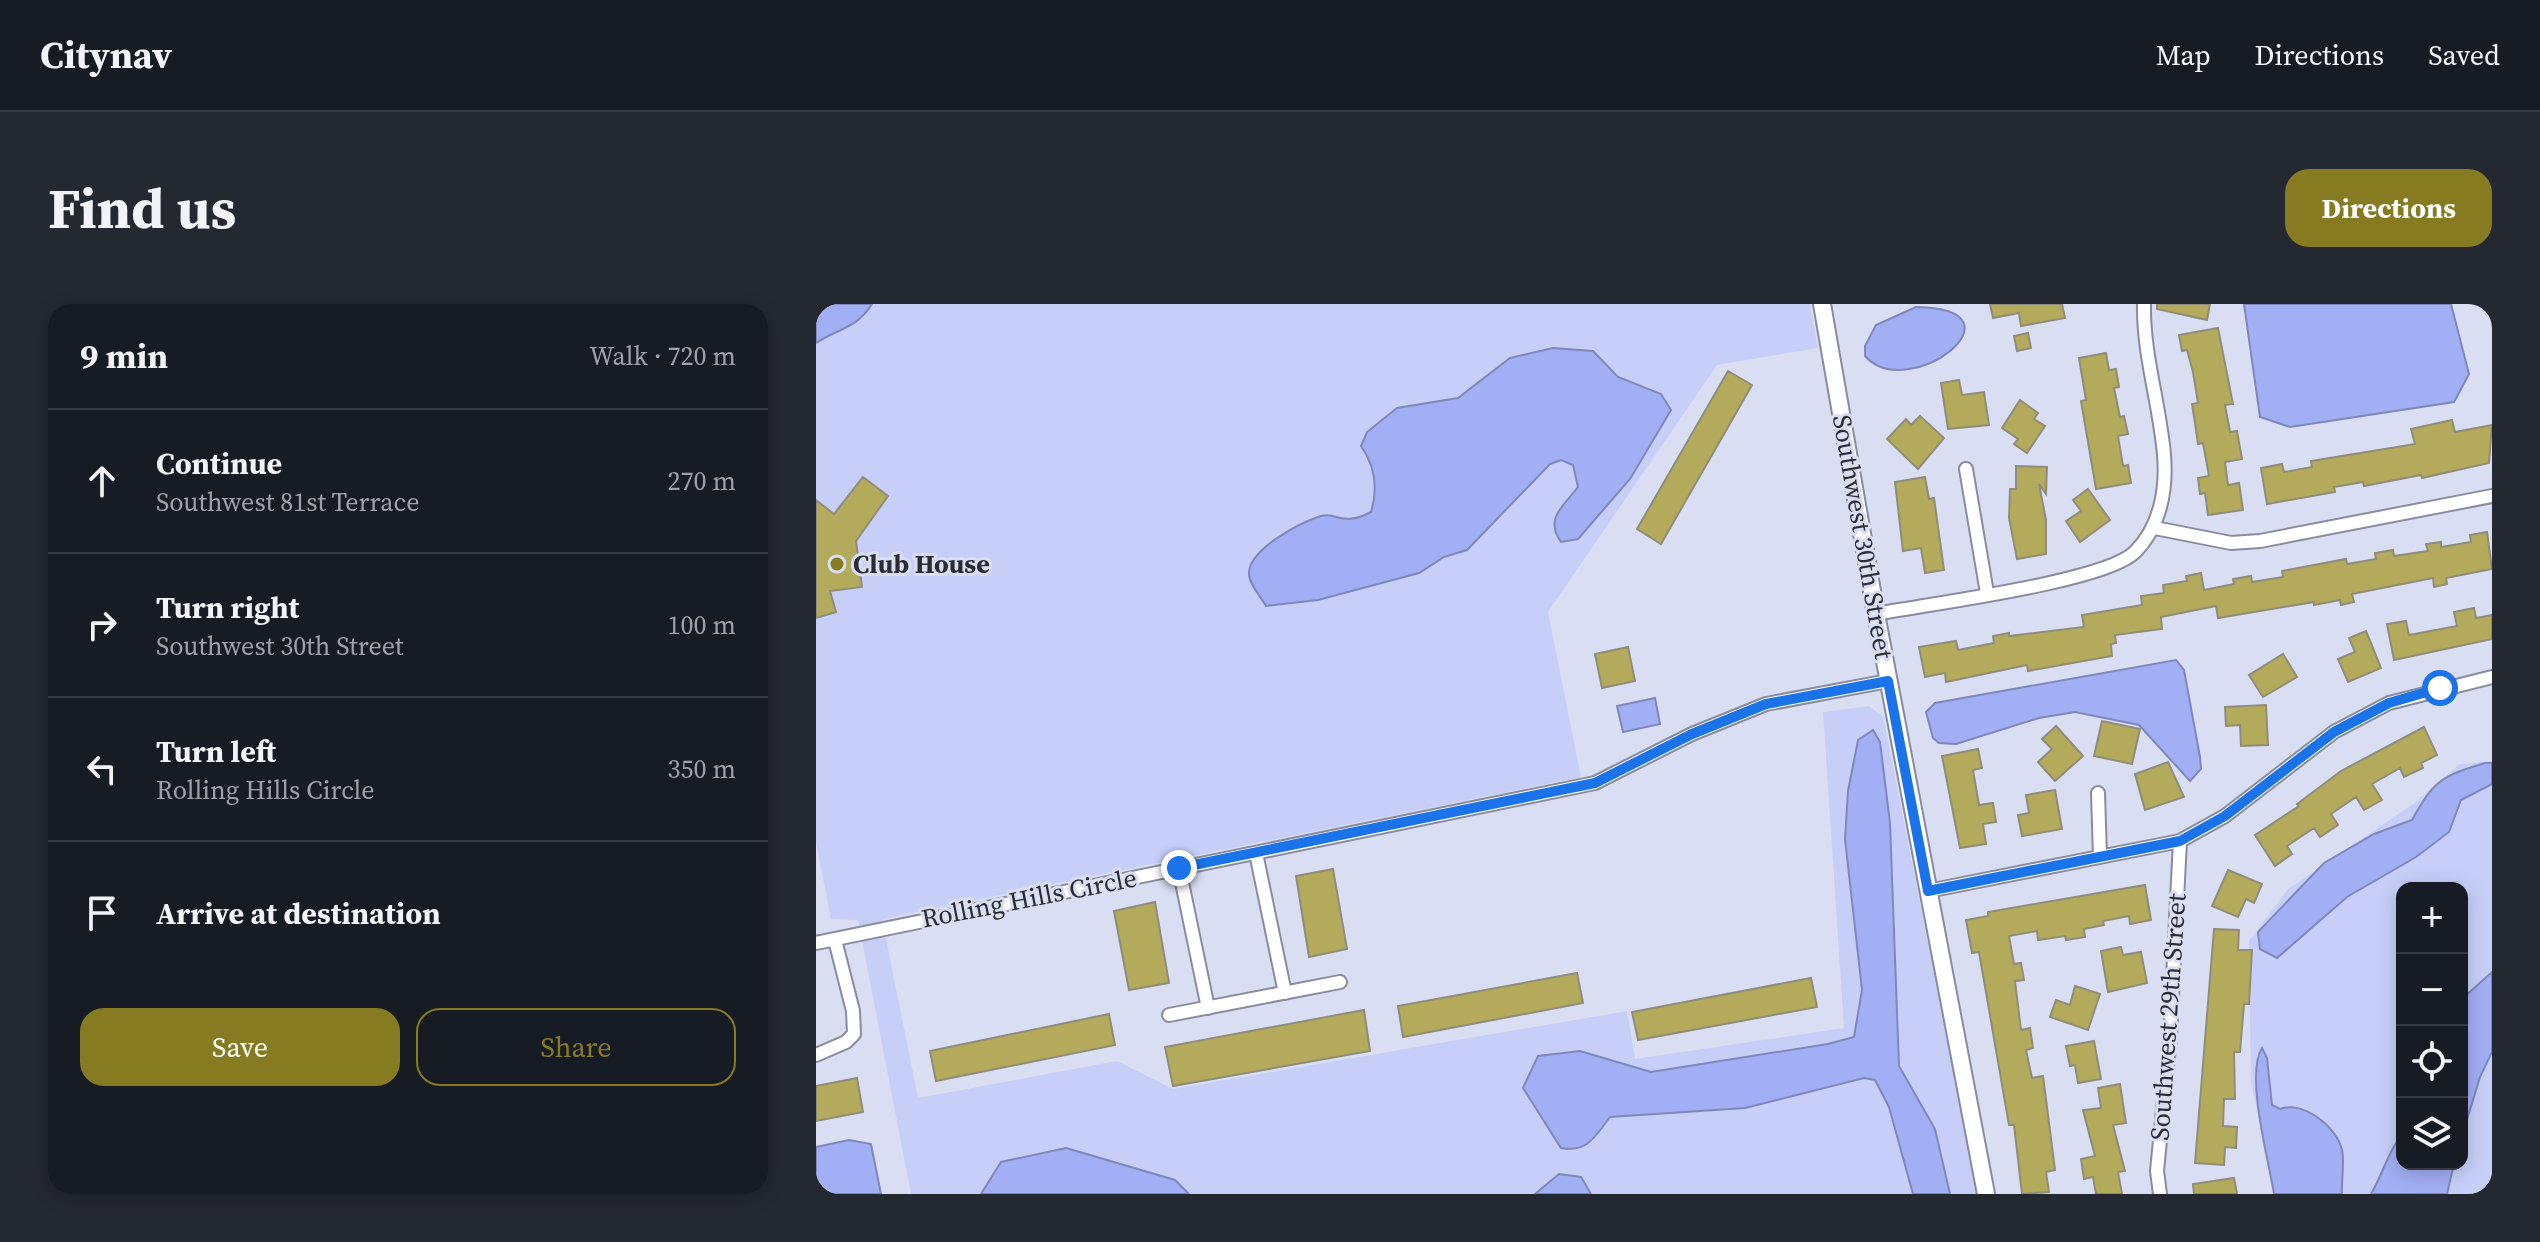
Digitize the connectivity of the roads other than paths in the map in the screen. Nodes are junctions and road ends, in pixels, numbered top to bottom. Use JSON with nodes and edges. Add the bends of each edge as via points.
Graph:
{"nodes":[{"id":1,"x":1822,"y":304,"type":"edge"},
{"id":2,"x":2144,"y":304,"type":"edge"},
{"id":3,"x":1966,"y":469,"type":"dead end"},
{"id":4,"x":2492,"y":496,"type":"edge"},
{"id":5,"x":2155,"y":528,"type":"junction"},
{"id":6,"x":1987,"y":593,"type":"junction"},
{"id":7,"x":1876,"y":614,"type":"junction"},
{"id":8,"x":2492,"y":677,"type":"edge"},
{"id":9,"x":1888,"y":681,"type":"junction"},
{"id":10,"x":2098,"y":793,"type":"dead end"},
{"id":11,"x":2180,"y":841,"type":"junction"},
{"id":12,"x":1256,"y":853,"type":"junction"},
{"id":13,"x":2100,"y":857,"type":"junction"},
{"id":14,"x":1179,"y":868,"type":"junction"},
{"id":15,"x":1928,"y":891,"type":"junction"},
{"id":16,"x":835,"y":940,"type":"junction"},
{"id":17,"x":816,"y":943,"type":"edge"},
{"id":18,"x":1340,"y":982,"type":"dead end"},
{"id":19,"x":1285,"y":993,"type":"junction"},
{"id":20,"x":1208,"y":1008,"type":"junction"},
{"id":21,"x":1169,"y":1015,"type":"dead end"},
{"id":22,"x":816,"y":1055,"type":"edge"},
{"id":23,"x":1986,"y":1194,"type":"edge"},
{"id":24,"x":2160,"y":1194,"type":"edge"}],
"edges":[{"from":1,"to":7,"type":"street","name":"Southwest 30th Street"},
{"from":2,"to":5,"type":"street","via":[[2164,457]]},
{"from":3,"to":6,"type":"street"},
{"from":4,"to":5,"type":"street","via":[[2260,541],[2231,543]]},
{"from":5,"to":6,"type":"street","via":[[2133,554],[2088,576]]},
{"from":6,"to":7,"type":"street"},
{"from":7,"to":9,"type":"street","name":"Southwest 30th Street"},
{"from":8,"to":11,"type":"street","via":[[2389,703],[2334,732],[2225,816]]},
{"from":9,"to":12,"type":"street","name":"Rolling Hills Circle","via":[[1766,704],[1595,783]]},
{"from":9,"to":15,"type":"street","name":"Southwest 30th Street"},
{"from":10,"to":13,"type":"street"},
{"from":11,"to":13,"type":"street"},
{"from":11,"to":24,"type":"street","name":"Southwest 29th Street","via":[[2157,1171]]},
{"from":12,"to":14,"type":"street","name":"Rolling Hills Circle"},
{"from":12,"to":19,"type":"street"},
{"from":13,"to":15,"type":"street"},
{"from":14,"to":16,"type":"street","name":"Rolling Hills Circle"},
{"from":14,"to":20,"type":"street"},
{"from":15,"to":23,"type":"street","name":"Southwest 30th Street"},
{"from":16,"to":17,"type":"street","name":"Rolling Hills Circle"},
{"from":16,"to":22,"type":"street","via":[[854,1034]]},
{"from":18,"to":19,"type":"street"},
{"from":19,"to":20,"type":"street"},
{"from":20,"to":21,"type":"street"}]}
